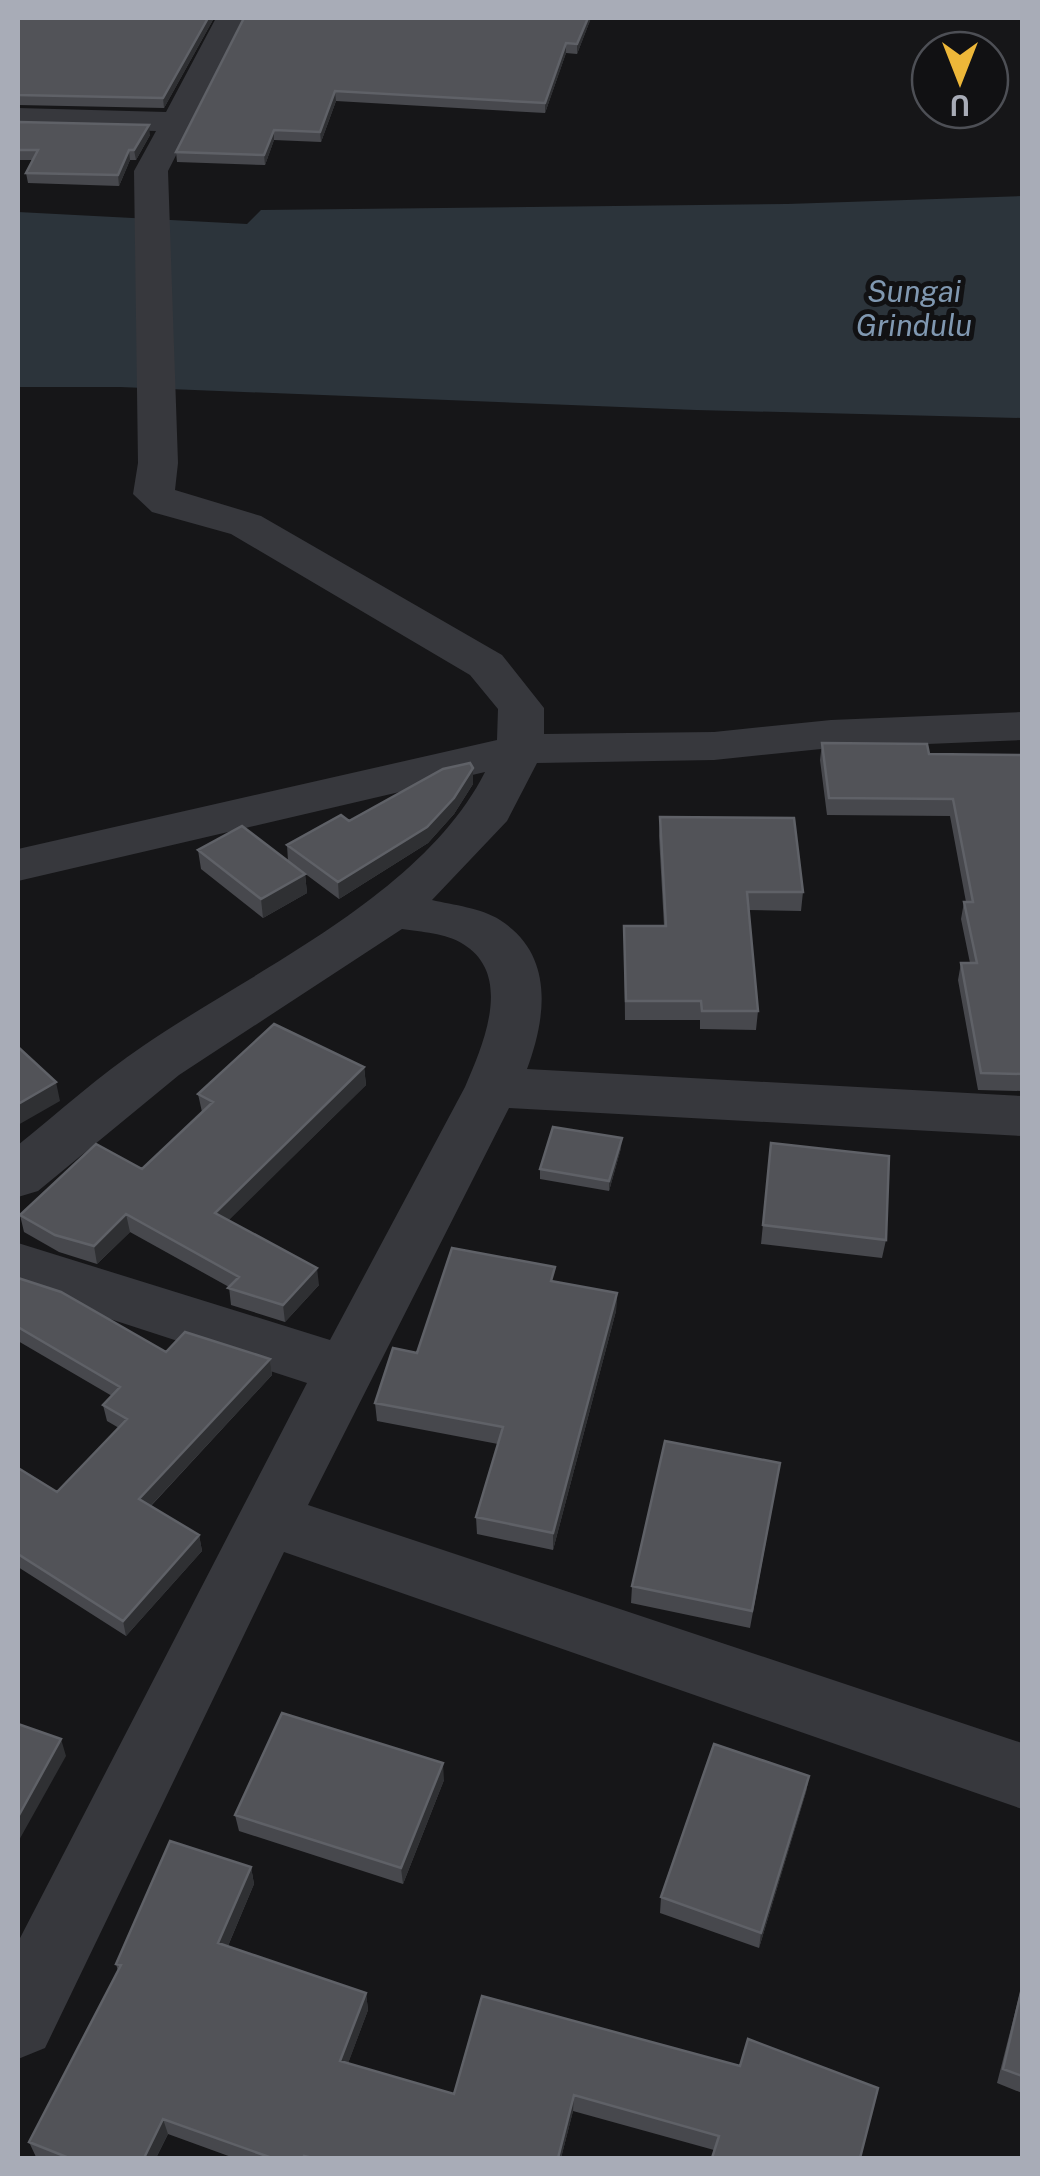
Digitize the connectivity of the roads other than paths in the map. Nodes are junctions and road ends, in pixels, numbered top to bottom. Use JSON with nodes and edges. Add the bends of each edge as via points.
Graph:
{"nodes":[{"id":1,"x":232,"y":18,"type":"edge"},
{"id":2,"x":178,"y":122,"type":"junction"},
{"id":3,"x":21,"y":133,"type":"edge"},
{"id":4,"x":160,"y":154,"type":"junction"},
{"id":5,"x":1022,"y":726,"type":"edge"},
{"id":6,"x":520,"y":749,"type":"junction"},
{"id":7,"x":18,"y":865,"type":"edge"},
{"id":8,"x":394,"y":910,"type":"junction"},
{"id":9,"x":492,"y":1088,"type":"junction"},
{"id":10,"x":1022,"y":1116,"type":"edge"},
{"id":11,"x":18,"y":1176,"type":"edge"},
{"id":12,"x":18,"y":1266,"type":"edge"},
{"id":13,"x":346,"y":1370,"type":"junction"},
{"id":14,"x":268,"y":1519,"type":"junction"},
{"id":15,"x":1022,"y":1776,"type":"edge"},
{"id":16,"x":18,"y":2022,"type":"edge"}],
"edges":[{"from":1,"to":2,"type":"street"},
{"from":2,"to":3,"type":"street"},
{"from":2,"to":4,"type":"street"},
{"from":3,"to":4,"type":"street","via":[[112,153]]},
{"from":4,"to":6,"type":"street","via":[[151,172],[154,494],[246,525],[486,665],[521,708]]},
{"from":5,"to":6,"type":"street","via":[[714,746]]},
{"from":6,"to":7,"type":"street"},
{"from":6,"to":8,"type":"street","via":[[490,810]]},
{"from":8,"to":9,"type":"street","via":[[483,932],[516,972],[516,1030]]},
{"from":8,"to":11,"type":"street","via":[[160,1061]]},
{"from":9,"to":10,"type":"street"},
{"from":9,"to":13,"type":"street"},
{"from":12,"to":13,"type":"street"},
{"from":13,"to":14,"type":"street"},
{"from":14,"to":15,"type":"street"},
{"from":14,"to":16,"type":"street"}]}
